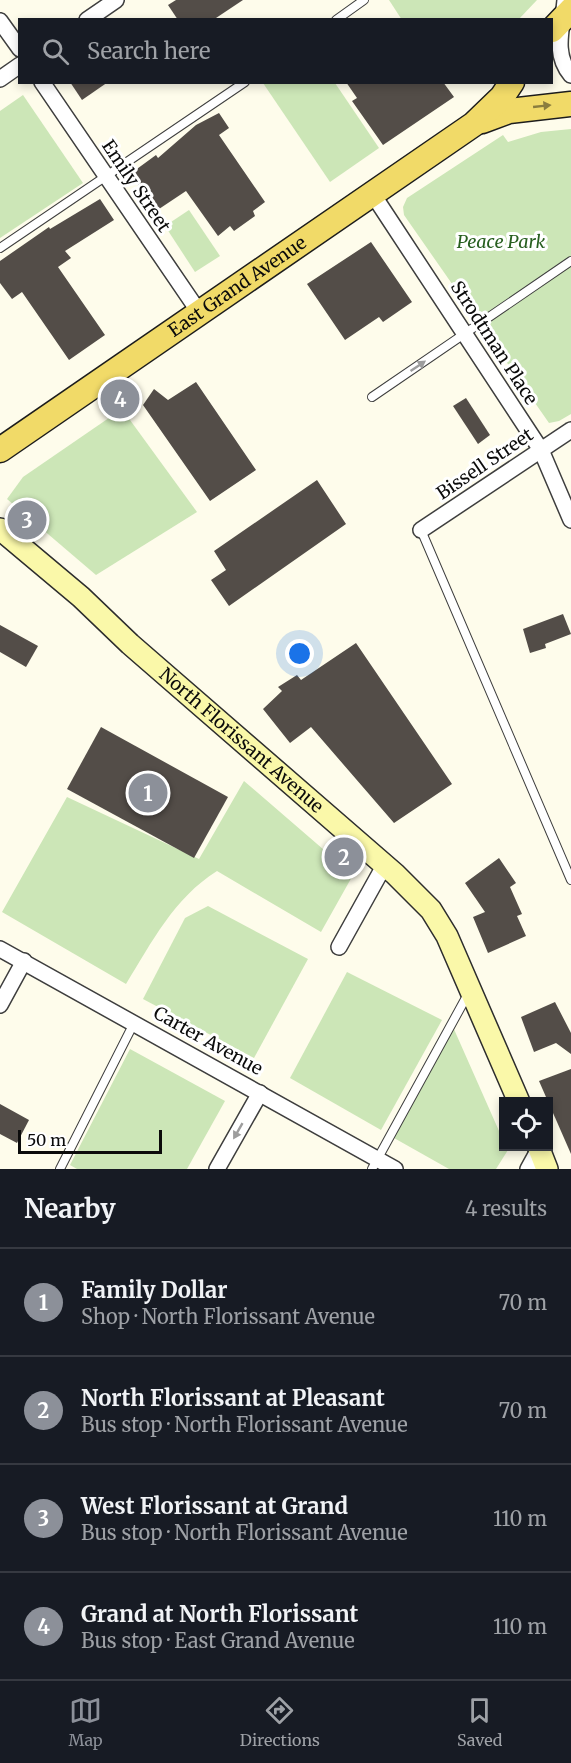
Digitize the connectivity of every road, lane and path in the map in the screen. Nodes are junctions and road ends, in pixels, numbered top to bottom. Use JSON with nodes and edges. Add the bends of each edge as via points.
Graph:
{"nodes":[{"id":1,"x":116,"y":0,"type":"edge"},
{"id":2,"x":364,"y":0,"type":"edge"},
{"id":3,"x":563,"y":14,"type":"edge"},
{"id":4,"x":90,"y":18,"type":"edge"},
{"id":5,"x":339,"y":18,"type":"edge"},
{"id":6,"x":0,"y":21,"type":"edge"},
{"id":7,"x":18,"y":46,"type":"edge"},
{"id":8,"x":18,"y":66,"type":"edge"},
{"id":9,"x":571,"y":75,"type":"edge"},
{"id":10,"x":0,"y":79,"type":"edge"},
{"id":11,"x":43,"y":84,"type":"edge"},
{"id":12,"x":242,"y":84,"type":"edge"},
{"id":13,"x":511,"y":84,"type":"edge"},
{"id":14,"x":571,"y":104,"type":"edge"},
{"id":15,"x":474,"y":124,"type":"junction"},
{"id":16,"x":106,"y":176,"type":"junction"},
{"id":17,"x":372,"y":193,"type":"junction"},
{"id":18,"x":0,"y":248,"type":"edge"},
{"id":19,"x":571,"y":261,"type":"edge"},
{"id":20,"x":199,"y":312,"type":"junction"},
{"id":21,"x":465,"y":334,"type":"junction"},
{"id":22,"x":372,"y":397,"type":"dead end"},
{"id":23,"x":571,"y":430,"type":"edge"},
{"id":24,"x":0,"y":450,"type":"edge"},
{"id":25,"x":541,"y":450,"type":"junction"},
{"id":26,"x":571,"y":520,"type":"edge"},
{"id":27,"x":0,"y":529,"type":"edge"},
{"id":28,"x":421,"y":530,"type":"joint"},
{"id":29,"x":384,"y":866,"type":"junction"},
{"id":30,"x":571,"y":880,"type":"edge"},
{"id":31,"x":339,"y":947,"type":"dead end"},
{"id":32,"x":0,"y":949,"type":"edge"},
{"id":33,"x":24,"y":961,"type":"junction"},
{"id":34,"x":471,"y":988,"type":"junction"},
{"id":35,"x":0,"y":1005,"type":"edge"},
{"id":36,"x":134,"y":1023,"type":"junction"},
{"id":37,"x":260,"y":1093,"type":"junction"},
{"id":38,"x":517,"y":1097,"type":"edge"},
{"id":39,"x":541,"y":1155,"type":"edge"},
{"id":40,"x":375,"y":1164,"type":"edge"},
{"id":41,"x":60,"y":1169,"type":"edge"},
{"id":42,"x":217,"y":1169,"type":"edge"},
{"id":43,"x":395,"y":1169,"type":"edge"},
{"id":44,"x":528,"y":1169,"type":"edge"}],
"edges":[{"from":1,"to":4,"type":"street"},
{"from":2,"to":5,"type":"lane"},
{"from":3,"to":9,"type":"street","via":[[560,49],[562,62]]},
{"from":6,"to":7,"type":"street"},
{"from":8,"to":10,"type":"street"},
{"from":11,"to":16,"type":"street","name":"Emily Street"},
{"from":12,"to":16,"type":"lane"},
{"from":13,"to":15,"type":"main road","name":"East Grand Avenue"},
{"from":15,"to":14,"type":"main road","name":"East Grand Avenue","one_way":true,"via":[[509,111]]},
{"from":15,"to":17,"type":"main road","name":"East Grand Avenue"},
{"from":16,"to":18,"type":"lane"},
{"from":16,"to":20,"type":"street","name":"Emily Street"},
{"from":17,"to":20,"type":"main road","name":"East Grand Avenue"},
{"from":17,"to":21,"type":"street","name":"Strodtman Place"},
{"from":19,"to":21,"type":"lane"},
{"from":20,"to":24,"type":"main road","name":"East Grand Avenue"},
{"from":22,"to":21,"type":"lane","one_way":true},
{"from":21,"to":25,"type":"street","name":"Strodtman Place"},
{"from":23,"to":25,"type":"street","name":"Bissell Street"},
{"from":25,"to":26,"type":"street","name":"Strodtman Place"},
{"from":25,"to":28,"type":"street","name":"Bissell Street"},
{"from":27,"to":29,"type":"main road","name":"North Florissant Avenue"},
{"from":28,"to":30,"type":"lane"},
{"from":29,"to":31,"type":"street"},
{"from":29,"to":34,"type":"main road","name":"North Florissant Avenue","via":[[431,910]]},
{"from":32,"to":33,"type":"street","name":"Carter Avenue"},
{"from":33,"to":35,"type":"street"},
{"from":33,"to":36,"type":"street","name":"Carter Avenue"},
{"from":34,"to":38,"type":"main road","name":"North Florissant Avenue"},
{"from":34,"to":40,"type":"lane"},
{"from":36,"to":37,"type":"street","name":"Carter Avenue"},
{"from":36,"to":41,"type":"lane"},
{"from":37,"to":40,"type":"street","name":"Carter Avenue"},
{"from":37,"to":42,"type":"street","one_way":true},
{"from":39,"to":44,"type":"street"},
{"from":40,"to":43,"type":"street","name":"Carter Avenue"}]}
